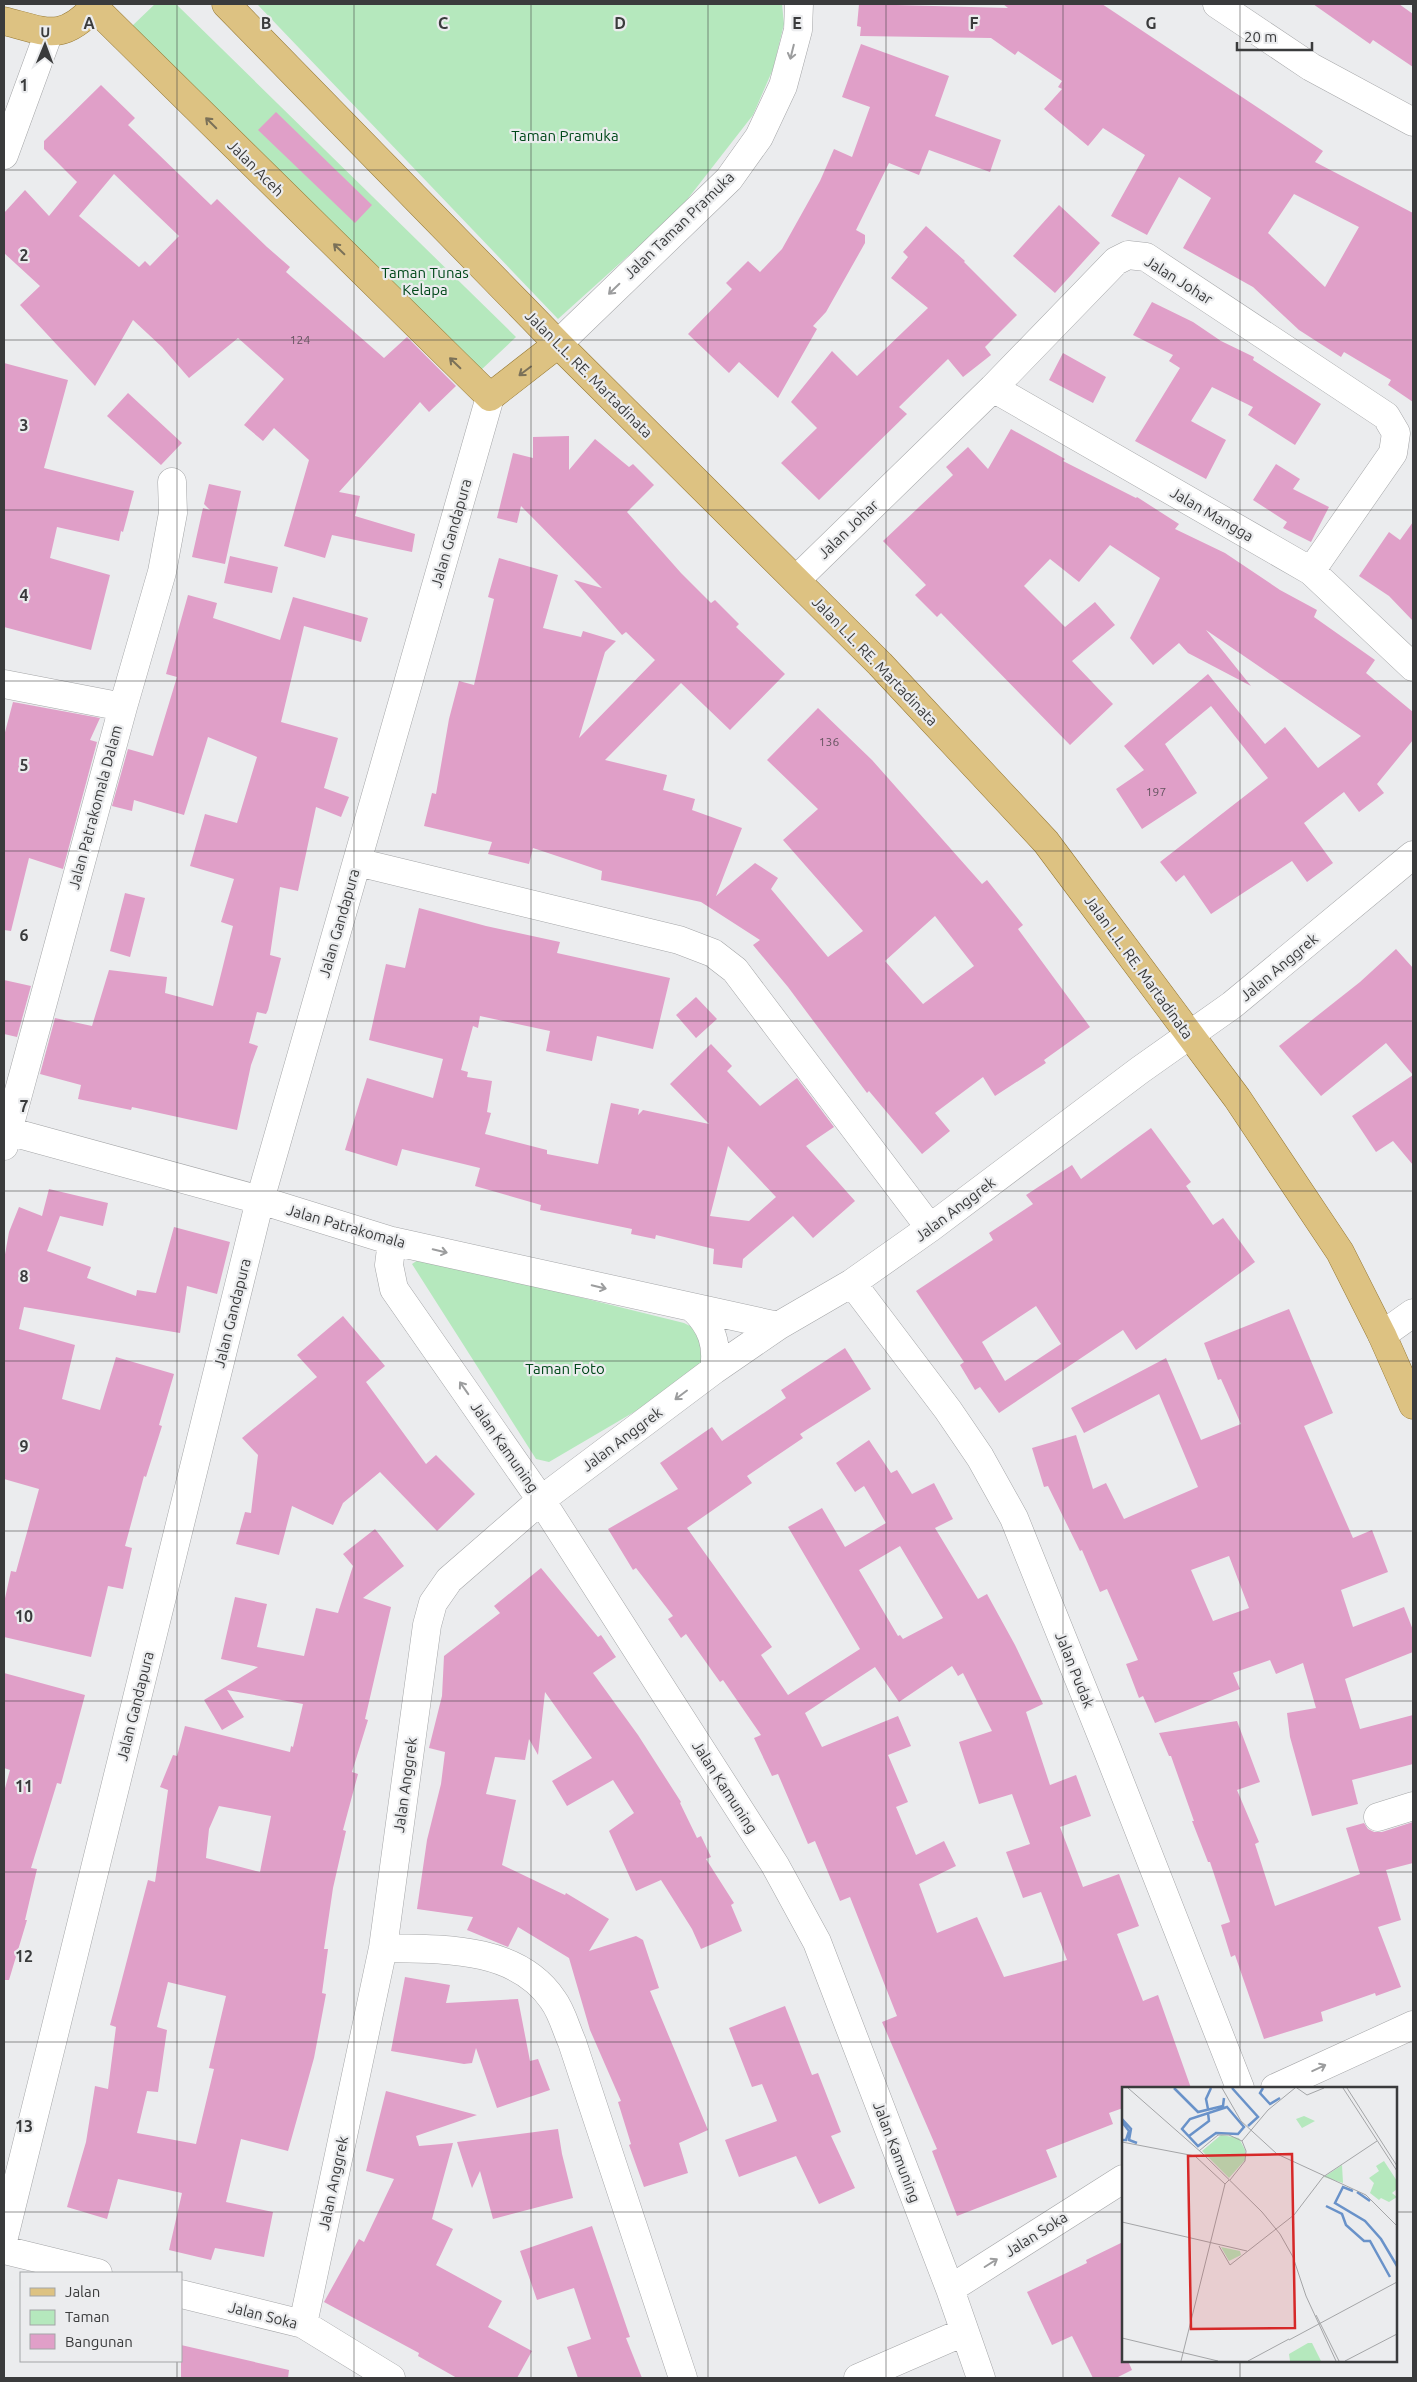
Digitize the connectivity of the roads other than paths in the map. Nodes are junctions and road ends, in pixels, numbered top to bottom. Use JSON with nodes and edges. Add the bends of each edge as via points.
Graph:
{"nodes":[{"id":1,"x":226,"y":4,"type":"edge"},
{"id":2,"x":799,"y":4,"type":"edge"},
{"id":3,"x":1217,"y":4,"type":"edge"},
{"id":4,"x":95,"y":6,"type":"edge"},
{"id":5,"x":4,"y":21,"type":"edge"},
{"id":6,"x":49,"y":32,"type":"junction"},
{"id":7,"x":1413,"y":122,"type":"edge"},
{"id":8,"x":4,"y":155,"type":"edge"},
{"id":9,"x":558,"y":344,"type":"junction"},
{"id":10,"x":993,"y":388,"type":"junction"},
{"id":11,"x":490,"y":397,"type":"junction"},
{"id":12,"x":172,"y":482,"type":"dead end"},
{"id":13,"x":1311,"y":572,"type":"junction"},
{"id":14,"x":796,"y":580,"type":"junction"},
{"id":15,"x":1413,"y":667,"type":"edge"},
{"id":16,"x":4,"y":684,"type":"edge"},
{"id":17,"x":122,"y":707,"type":"junction"},
{"id":18,"x":1413,"y":855,"type":"edge"},
{"id":19,"x":357,"y":862,"type":"junction"},
{"id":20,"x":1189,"y":1036,"type":"junction"},
{"id":21,"x":5,"y":1136,"type":"edge"},
{"id":22,"x":260,"y":1200,"type":"junction"},
{"id":23,"x":930,"y":1228,"type":"junction"},
{"id":24,"x":392,"y":1241,"type":"junction"},
{"id":25,"x":852,"y":1283,"type":"junction"},
{"id":26,"x":693,"y":1308,"type":"junction"},
{"id":27,"x":1413,"y":1313,"type":"edge"},
{"id":28,"x":778,"y":1326,"type":"junction"},
{"id":29,"x":1382,"y":1335,"type":"junction"},
{"id":30,"x":714,"y":1370,"type":"junction"},
{"id":31,"x":1413,"y":1406,"type":"edge"},
{"id":32,"x":542,"y":1500,"type":"junction"},
{"id":33,"x":1413,"y":1806,"type":"edge"},
{"id":34,"x":1378,"y":1817,"type":"dead end"},
{"id":35,"x":383,"y":1948,"type":"junction"},
{"id":36,"x":1413,"y":2025,"type":"edge"},
{"id":37,"x":1240,"y":2087,"type":"edge"},
{"id":38,"x":1277,"y":2087,"type":"edge"},
{"id":39,"x":1122,"y":2180,"type":"edge"},
{"id":40,"x":4,"y":2238,"type":"edge"},
{"id":41,"x":4,"y":2250,"type":"edge"},
{"id":42,"x":94,"y":2272,"type":"edge"},
{"id":43,"x":950,"y":2289,"type":"junction"},
{"id":44,"x":182,"y":2294,"type":"edge"},
{"id":45,"x":303,"y":2324,"type":"junction"},
{"id":46,"x":964,"y":2332,"type":"junction"},
{"id":47,"x":391,"y":2378,"type":"edge"},
{"id":48,"x":683,"y":2378,"type":"edge"},
{"id":49,"x":858,"y":2378,"type":"edge"},
{"id":50,"x":981,"y":2378,"type":"edge"}],
"edges":[{"from":1,"to":9,"type":"main road","name":"Jalan L.L. RE. Martadinata"},
{"from":2,"to":9,"type":"street","name":"Jalan Taman Pramuka","one_way":true,"via":[[798,30],[783,86],[759,138],[729,179]]},
{"from":3,"to":7,"type":"street","via":[[1312,66]]},
{"from":4,"to":6,"type":"main road","name":"Jalan Aceh","via":[[69,28]]},
{"from":11,"to":4,"type":"main road","name":"Jalan Aceh","one_way":true},
{"from":5,"to":6,"type":"main road"},
{"from":6,"to":8,"type":"street"},
{"from":9,"to":11,"type":"main road","one_way":true},
{"from":9,"to":14,"type":"main road","name":"Jalan L.L. RE. Martadinata"},
{"from":10,"to":13,"type":"street","name":"Jalan Mangga"},
{"from":10,"to":13,"type":"street","name":"Jalan Johar","via":[[1116,262],[1128,255],[1146,257],[1386,416],[1396,433],[1393,453]]},
{"from":10,"to":14,"type":"street","name":"Jalan Johar"},
{"from":11,"to":19,"type":"street","name":"Jalan Gandapura"},
{"from":12,"to":17,"type":"street","name":"Jalan Patrakomala Dalam","via":[[174,513],[162,572]]},
{"from":13,"to":15,"type":"street","name":"Jalan Mangga"},
{"from":14,"to":20,"type":"main road","name":"Jalan L.L. RE. Martadinata","via":[[907,692],[1046,842]]},
{"from":16,"to":17,"type":"street"},
{"from":17,"to":21,"type":"street","name":"Jalan Patrakomala Dalam"},
{"from":18,"to":20,"type":"street","name":"Jalan Anggrek","via":[[1232,1005]]},
{"from":19,"to":22,"type":"street","name":"Jalan Gandapura"},
{"from":19,"to":23,"type":"street","via":[[679,940],[713,953],[735,970]]},
{"from":20,"to":23,"type":"street","name":"Jalan Anggrek"},
{"from":20,"to":29,"type":"main road","name":"Jalan L.L. RE. Martadinata","via":[[1237,1098],[1340,1252]]},
{"from":21,"to":22,"type":"street","name":"Jalan Patrakomala"},
{"from":22,"to":24,"type":"street","name":"Jalan Patrakomala"},
{"from":22,"to":40,"type":"street","name":"Jalan Gandapura"},
{"from":23,"to":25,"type":"street","name":"Jalan Anggrek"},
{"from":24,"to":26,"type":"street","name":"Jalan Patrakomala","one_way":true},
{"from":32,"to":24,"type":"street","name":"Jalan Kamuning","one_way":true,"via":[[394,1289],[390,1265]]},
{"from":25,"to":28,"type":"street","name":"Jalan Anggrek"},
{"from":25,"to":37,"type":"street","name":"Jalan Pudak","via":[[948,1410],[980,1457],[1014,1518]]},
{"from":26,"to":28,"type":"street","name":"Jalan Patrakomala"},
{"from":26,"to":30,"type":"street","via":[[710,1329],[716,1356]]},
{"from":27,"to":29,"type":"street"},
{"from":28,"to":30,"type":"street","name":"Jalan Anggrek"},
{"from":29,"to":31,"type":"main road","name":"Jalan L.L. RE. Martadinata"},
{"from":30,"to":32,"type":"street","name":"Jalan Anggrek","one_way":true},
{"from":32,"to":35,"type":"street","name":"Jalan Anggrek","via":[[449,1580],[433,1603],[427,1625]]},
{"from":32,"to":43,"type":"street","name":"Jalan Kamuning","via":[[775,1865],[817,1942]]},
{"from":33,"to":34,"type":"street"},
{"from":35,"to":45,"type":"street","name":"Jalan Anggrek"},
{"from":35,"to":48,"type":"street","via":[[465,1952],[498,1960],[518,1967],[537,1981],[554,2000],[572,2042]]},
{"from":38,"to":36,"type":"street","one_way":true},
{"from":43,"to":39,"type":"street","name":"Jalan Soka","one_way":true},
{"from":41,"to":42,"type":"street"},
{"from":43,"to":46,"type":"street","name":"Jalan Kamuning"},
{"from":44,"to":45,"type":"street","name":"Jalan Soka"},
{"from":45,"to":47,"type":"street","name":"Jalan Soka"},
{"from":46,"to":49,"type":"street"},
{"from":46,"to":50,"type":"street","name":"Jalan Kamuning"}]}
